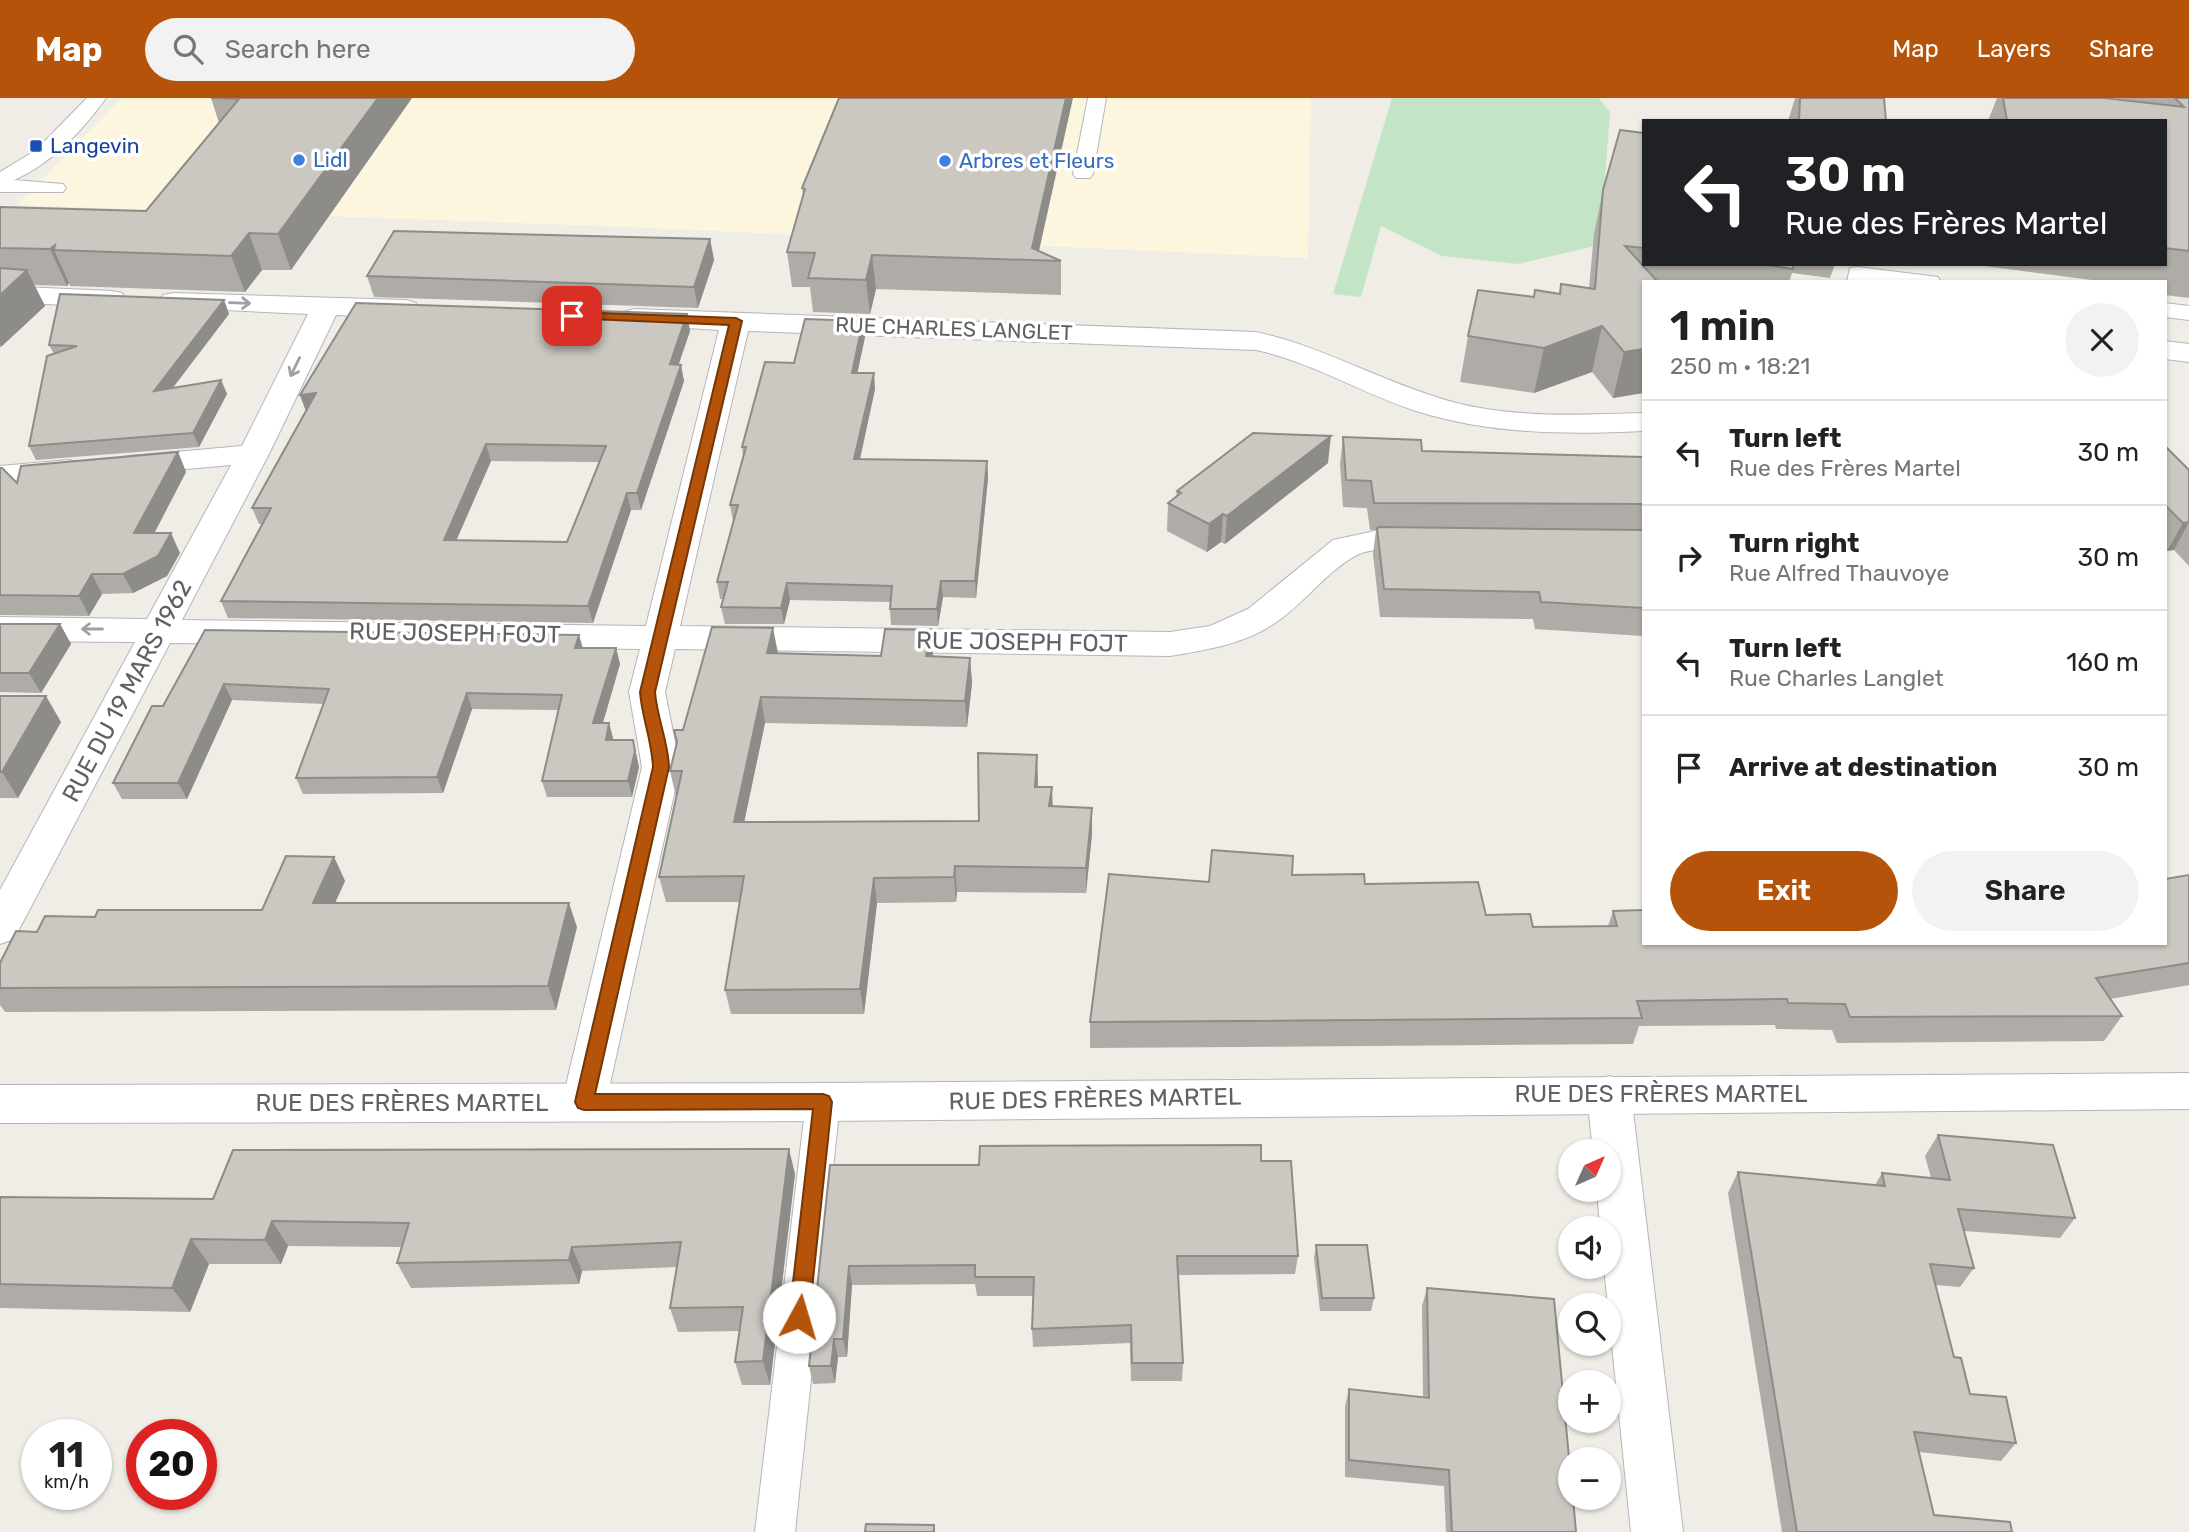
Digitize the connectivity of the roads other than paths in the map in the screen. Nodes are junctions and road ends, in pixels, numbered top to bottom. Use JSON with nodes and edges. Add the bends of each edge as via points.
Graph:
{"nodes":[{"id":1,"x":73,"y":98,"type":"edge"},
{"id":2,"x":97,"y":98,"type":"edge"},
{"id":3,"x":1097,"y":98,"type":"edge"},
{"id":4,"x":0,"y":166,"type":"edge"},
{"id":5,"x":1083,"y":174,"type":"dead end"},
{"id":6,"x":0,"y":179,"type":"edge"},
{"id":7,"x":0,"y":186,"type":"edge"},
{"id":8,"x":56,"y":188,"type":"dead end"},
{"id":9,"x":1858,"y":280,"type":"edge"},
{"id":10,"x":1914,"y":280,"type":"edge"},
{"id":11,"x":0,"y":294,"type":"edge"},
{"id":12,"x":326,"y":306,"type":"junction"},
{"id":13,"x":436,"y":310,"type":"edge"},
{"id":14,"x":2167,"y":310,"type":"edge"},
{"id":15,"x":2189,"y":313,"type":"edge"},
{"id":16,"x":613,"y":317,"type":"edge"},
{"id":17,"x":736,"y":321,"type":"junction"},
{"id":18,"x":2167,"y":350,"type":"edge"},
{"id":19,"x":2189,"y":353,"type":"edge"},
{"id":20,"x":1642,"y":422,"type":"edge"},
{"id":21,"x":253,"y":454,"type":"junction"},
{"id":22,"x":0,"y":476,"type":"edge"},
{"id":23,"x":1455,"y":542,"type":"edge"},
{"id":24,"x":0,"y":629,"type":"edge"},
{"id":25,"x":160,"y":629,"type":"junction"},
{"id":26,"x":660,"y":636,"type":"junction"},
{"id":27,"x":0,"y":928,"type":"edge"},
{"id":28,"x":2189,"y":1091,"type":"edge"},
{"id":29,"x":1609,"y":1094,"type":"junction"},
{"id":30,"x":584,"y":1102,"type":"junction"},
{"id":31,"x":823,"y":1102,"type":"junction"},
{"id":32,"x":0,"y":1104,"type":"edge"},
{"id":33,"x":775,"y":1532,"type":"edge"},
{"id":34,"x":1657,"y":1532,"type":"edge"}],
"edges":[{"from":1,"to":4,"type":"lane"},
{"from":2,"to":6,"type":"lane","via":[[32,164]]},
{"from":3,"to":5,"type":"lane"},
{"from":7,"to":8,"type":"lane"},
{"from":9,"to":10,"type":"lane","via":[[1858,273]]},
{"from":11,"to":12,"type":"street","one_way":true},
{"from":12,"to":13,"type":"street"},
{"from":12,"to":21,"type":"street","name":"RUE DU 19 MARS 1962","one_way":true},
{"from":14,"to":15,"type":"lane"},
{"from":16,"to":17,"type":"street","name":"RUE CHARLES LANGLET"},
{"from":17,"to":20,"type":"street","name":"RUE CHARLES LANGLET","via":[[1256,341],[1307,353],[1396,393],[1457,413],[1524,422]]},
{"from":17,"to":26,"type":"street"},
{"from":18,"to":19,"type":"street"},
{"from":21,"to":22,"type":"street"},
{"from":21,"to":25,"type":"street","name":"RUE DU 19 MARS 1962"},
{"from":23,"to":26,"type":"street","name":"RUE JOSEPH FOJT","via":[[1357,543],[1335,554],[1260,617],[1193,642]]},
{"from":25,"to":24,"type":"street","name":"RUE JOSEPH FOJT","one_way":true},
{"from":25,"to":26,"type":"street","name":"RUE JOSEPH FOJT"},
{"from":25,"to":27,"type":"street","name":"RUE DU 19 MARS 1962"},
{"from":26,"to":30,"type":"street","via":[[647,692],[661,767]]},
{"from":28,"to":29,"type":"street","name":"RUE DES FRÈRES MARTEL"},
{"from":29,"to":31,"type":"street","name":"RUE DES FRÈRES MARTEL"},
{"from":29,"to":34,"type":"street"},
{"from":30,"to":31,"type":"street","name":"RUE DES FRÈRES MARTEL"},
{"from":30,"to":32,"type":"street","name":"RUE DES FRÈRES MARTEL"},
{"from":31,"to":33,"type":"lane"}]}
